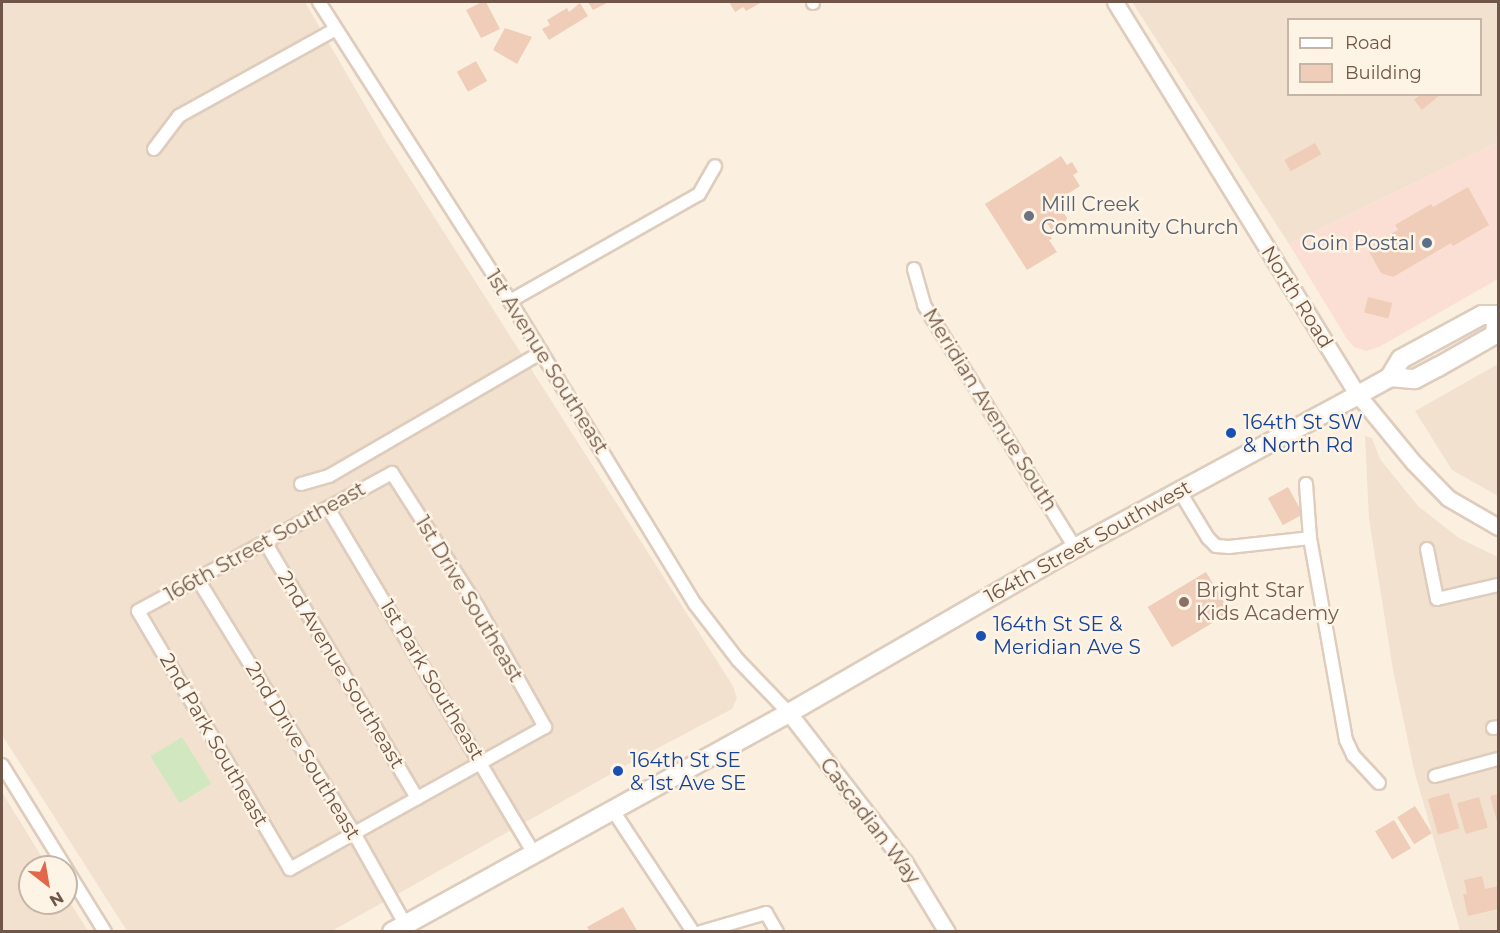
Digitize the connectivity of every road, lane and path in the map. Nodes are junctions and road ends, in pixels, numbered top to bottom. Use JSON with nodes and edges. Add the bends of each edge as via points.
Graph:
{"nodes":[{"id":1,"x":319,"y":2,"type":"edge"},
{"id":2,"x":1115,"y":2,"type":"edge"},
{"id":3,"x":336,"y":29,"type":"junction"},
{"id":4,"x":154,"y":150,"type":"dead end"},
{"id":5,"x":715,"y":166,"type":"dead end"},
{"id":6,"x":914,"y":269,"type":"dead end"},
{"id":7,"x":510,"y":302,"type":"junction"},
{"id":8,"x":1498,"y":316,"type":"edge"},
{"id":9,"x":542,"y":352,"type":"junction"},
{"id":10,"x":1358,"y":395,"type":"junction"},
{"id":11,"x":392,"y":473,"type":"joint"},
{"id":12,"x":301,"y":484,"type":"dead end"},
{"id":13,"x":1306,"y":484,"type":"dead end"},
{"id":14,"x":1180,"y":492,"type":"junction"},
{"id":15,"x":328,"y":508,"type":"junction"},
{"id":16,"x":1498,"y":527,"type":"edge"},
{"id":17,"x":1310,"y":537,"type":"junction"},
{"id":18,"x":265,"y":542,"type":"junction"},
{"id":19,"x":1075,"y":548,"type":"junction"},
{"id":20,"x":1427,"y":549,"type":"dead end"},
{"id":21,"x":197,"y":578,"type":"junction"},
{"id":22,"x":1498,"y":585,"type":"edge"},
{"id":23,"x":138,"y":611,"type":"joint"},
{"id":24,"x":789,"y":712,"type":"junction"},
{"id":25,"x":1498,"y":759,"type":"edge"},
{"id":26,"x":482,"y":762,"type":"junction"},
{"id":27,"x":2,"y":765,"type":"edge"},
{"id":28,"x":1435,"y":776,"type":"dead end"},
{"id":29,"x":1379,"y":783,"type":"dead end"},
{"id":30,"x":417,"y":798,"type":"junction"},
{"id":31,"x":612,"y":809,"type":"junction"},
{"id":32,"x":354,"y":833,"type":"junction"},
{"id":33,"x":534,"y":853,"type":"junction"},
{"id":34,"x":57,"y":855,"type":"edge"},
{"id":35,"x":78,"y":889,"type":"edge"},
{"id":36,"x":399,"y":928,"type":"edge"},
{"id":37,"x":105,"y":932,"type":"edge"},
{"id":38,"x":693,"y":932,"type":"edge"},
{"id":39,"x":700,"y":932,"type":"edge"},
{"id":40,"x":777,"y":932,"type":"edge"},
{"id":41,"x":947,"y":932,"type":"edge"}],
"edges":[{"from":1,"to":3,"type":"street","name":"1st Avenue Southeast"},
{"from":2,"to":10,"type":"street","name":"North Road"},
{"from":3,"to":4,"type":"street","via":[[179,116]]},
{"from":3,"to":7,"type":"street","name":"1st Avenue Southeast"},
{"from":5,"to":7,"type":"street","via":[[699,194]]},
{"from":6,"to":19,"type":"street","name":"Meridian Avenue South","via":[[924,305]]},
{"from":7,"to":9,"type":"street","name":"1st Avenue Southeast"},
{"from":8,"to":10,"type":"main road","name":"164th Street Southwest","via":[[1482,315],[1401,359],[1390,377]]},
{"from":9,"to":12,"type":"street","via":[[329,476]]},
{"from":9,"to":24,"type":"street","name":"1st Avenue Southeast","via":[[695,604],[738,660]]},
{"from":10,"to":14,"type":"main road","name":"164th Street Southwest"},
{"from":10,"to":16,"type":"street","name":"North Road","via":[[1413,462],[1449,498]]},
{"from":11,"to":15,"type":"street","name":"166th Street Southeast"},
{"from":11,"to":26,"type":"street","name":"1st Drive Southeast","via":[[477,606],[544,727]]},
{"from":13,"to":17,"type":"street"},
{"from":14,"to":17,"type":"street","via":[[1216,546]]},
{"from":14,"to":19,"type":"main road","name":"164th Street Southwest"},
{"from":15,"to":18,"type":"street","name":"166th Street Southeast"},
{"from":15,"to":26,"type":"street","name":"1st Park Southeast"},
{"from":17,"to":29,"type":"street","via":[[1346,740],[1353,755]]},
{"from":18,"to":21,"type":"street","name":"166th Street Southeast"},
{"from":18,"to":30,"type":"street","name":"2nd Avenue Southeast"},
{"from":19,"to":24,"type":"main road","name":"164th Street Southwest"},
{"from":20,"to":22,"type":"street","via":[[1437,599]]},
{"from":21,"to":23,"type":"street","name":"166th Street Southeast"},
{"from":21,"to":32,"type":"street","name":"2nd Drive Southeast"},
{"from":23,"to":32,"type":"street","name":"2nd Park Southeast","via":[[290,869]]},
{"from":24,"to":31,"type":"main road","name":"164th Street Southwest"},
{"from":24,"to":41,"type":"street","name":"Cascadian Way","via":[[905,863]]},
{"from":25,"to":28,"type":"street"},
{"from":26,"to":30,"type":"street"},
{"from":26,"to":33,"type":"street","name":"1st Park Southeast"},
{"from":27,"to":34,"type":"street"},
{"from":30,"to":32,"type":"street"},
{"from":31,"to":33,"type":"main road","name":"164th Street Southwest"},
{"from":31,"to":38,"type":"street"},
{"from":32,"to":36,"type":"street","name":"2nd Drive Southeast"},
{"from":33,"to":36,"type":"main road","name":"164th Street Southwest"},
{"from":35,"to":37,"type":"street"},
{"from":39,"to":40,"type":"street","via":[[766,913]]}]}
